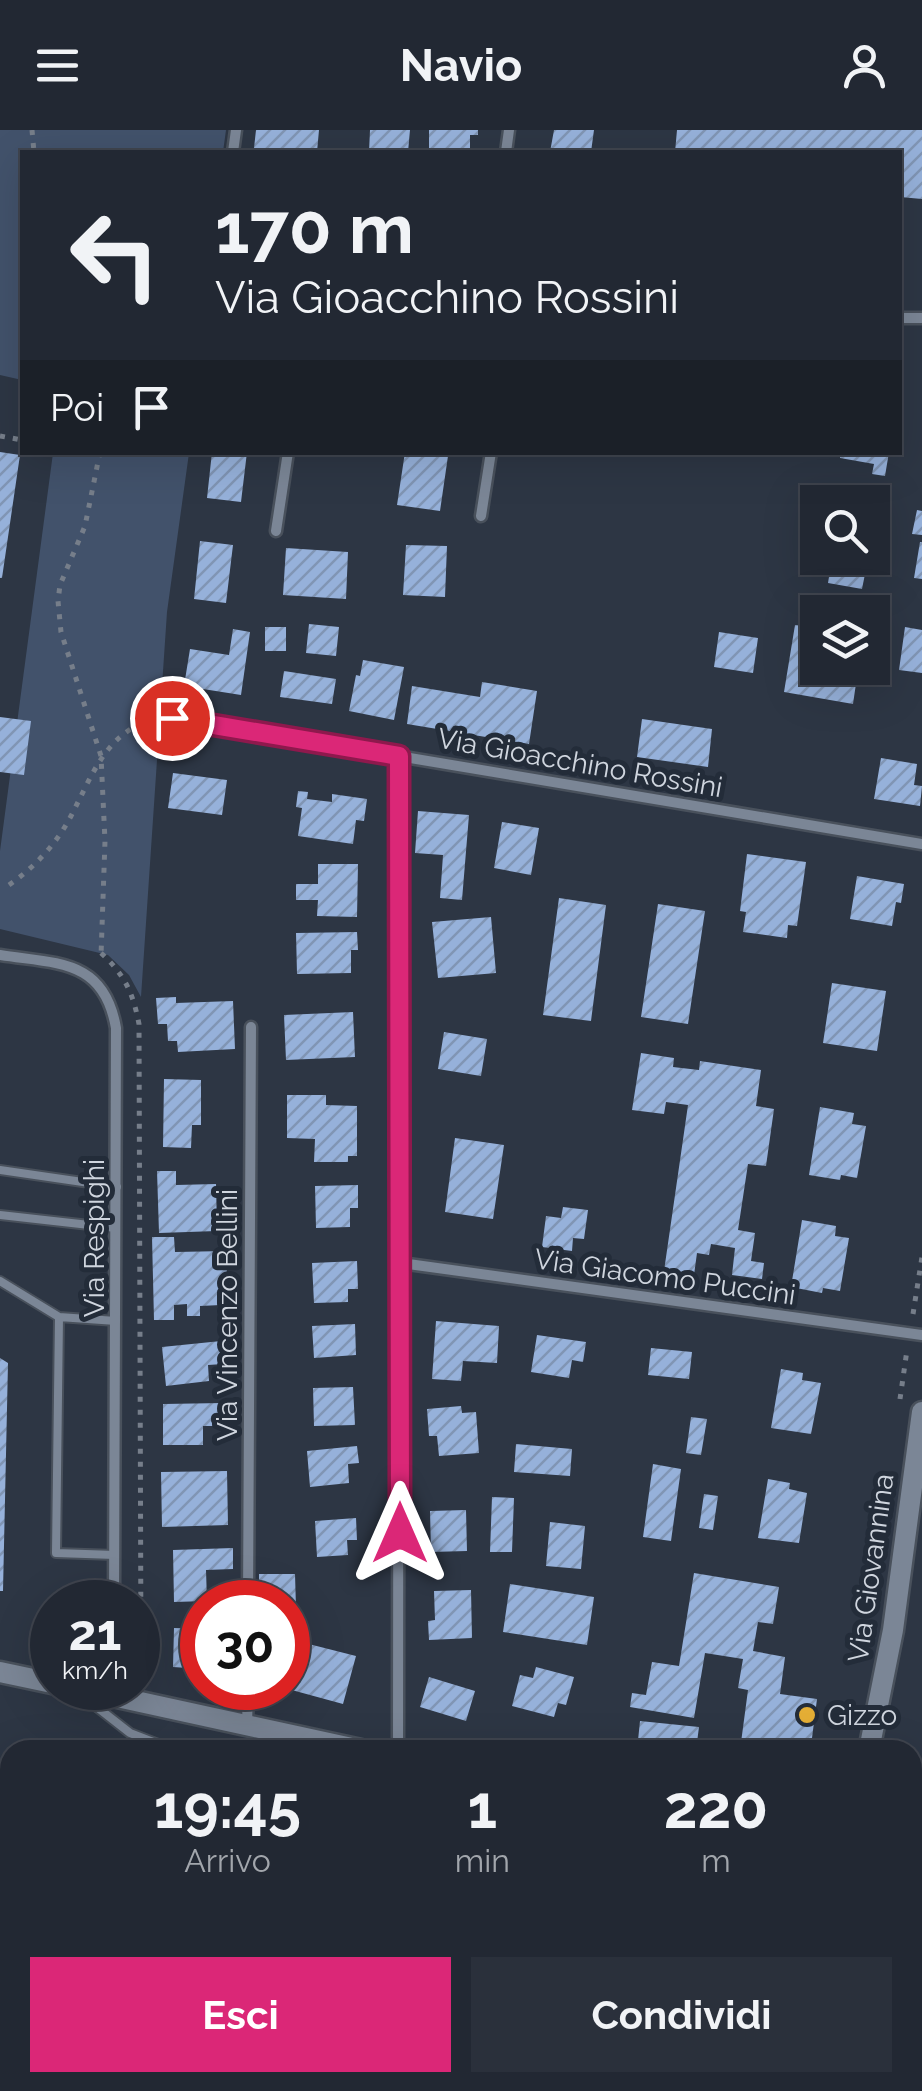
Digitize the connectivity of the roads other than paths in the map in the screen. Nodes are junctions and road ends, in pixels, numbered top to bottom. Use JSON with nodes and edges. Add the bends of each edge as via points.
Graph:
{"nodes":[{"id":1,"x":288,"y":455,"type":"edge"},
{"id":2,"x":491,"y":455,"type":"edge"},
{"id":3,"x":481,"y":516,"type":"dead end"},
{"id":4,"x":276,"y":531,"type":"dead end"},
{"id":5,"x":172,"y":718,"type":"road end"},
{"id":6,"x":399,"y":756,"type":"junction"},
{"id":7,"x":922,"y":844,"type":"edge"},
{"id":8,"x":0,"y":955,"type":"edge"},
{"id":9,"x":251,"y":1027,"type":"dead end"},
{"id":10,"x":0,"y":1170,"type":"edge"},
{"id":11,"x":117,"y":1188,"type":"junction"},
{"id":12,"x":0,"y":1215,"type":"edge"},
{"id":13,"x":116,"y":1228,"type":"junction"},
{"id":14,"x":401,"y":1264,"type":"junction"},
{"id":15,"x":0,"y":1281,"type":"edge"},
{"id":16,"x":59,"y":1317,"type":"junction"},
{"id":17,"x":116,"y":1321,"type":"junction"},
{"id":18,"x":922,"y":1335,"type":"edge"},
{"id":19,"x":922,"y":1412,"type":"edge"},
{"id":20,"x":115,"y":1555,"type":"junction"},
{"id":21,"x":114,"y":1580,"type":"edge"},
{"id":22,"x":248,"y":1580,"type":"edge"},
{"id":23,"x":0,"y":1672,"type":"edge"},
{"id":24,"x":30,"y":1678,"type":"edge"},
{"id":25,"x":160,"y":1706,"type":"edge"},
{"id":26,"x":101,"y":1710,"type":"edge"},
{"id":27,"x":248,"y":1710,"type":"edge"},
{"id":28,"x":248,"y":1725,"type":"junction"},
{"id":29,"x":146,"y":1740,"type":"edge"},
{"id":30,"x":315,"y":1740,"type":"edge"},
{"id":31,"x":398,"y":1740,"type":"edge"},
{"id":32,"x":875,"y":1740,"type":"edge"}],
"edges":[{"from":1,"to":4,"type":"street"},
{"from":2,"to":3,"type":"street"},
{"from":5,"to":6,"type":"street","name":"Via Gioacchino Rossini"},
{"from":6,"to":7,"type":"street","name":"Via Gioacchino Rossini"},
{"from":6,"to":14,"type":"street"},
{"from":8,"to":11,"type":"street","name":"Via Respighi","via":[[79,968],[111,1006]]},
{"from":9,"to":22,"type":"street","name":"Via Vincenzo Bellini"},
{"from":10,"to":11,"type":"lane"},
{"from":11,"to":13,"type":"street","name":"Via Respighi"},
{"from":12,"to":13,"type":"lane"},
{"from":13,"to":17,"type":"street","name":"Via Respighi"},
{"from":14,"to":18,"type":"street","name":"Via Giacomo Puccini"},
{"from":14,"to":31,"type":"street"},
{"from":15,"to":16,"type":"lane"},
{"from":16,"to":17,"type":"lane"},
{"from":16,"to":20,"type":"lane","via":[[56,1553]]},
{"from":17,"to":20,"type":"street","name":"Via Respighi"},
{"from":19,"to":32,"type":"main road","name":"Via Giovannina"},
{"from":20,"to":21,"type":"street","name":"Via Respighi"},
{"from":23,"to":24,"type":"main road"},
{"from":25,"to":28,"type":"main road"},
{"from":26,"to":29,"type":"lane"},
{"from":27,"to":28,"type":"street"},
{"from":28,"to":30,"type":"main road"}]}
